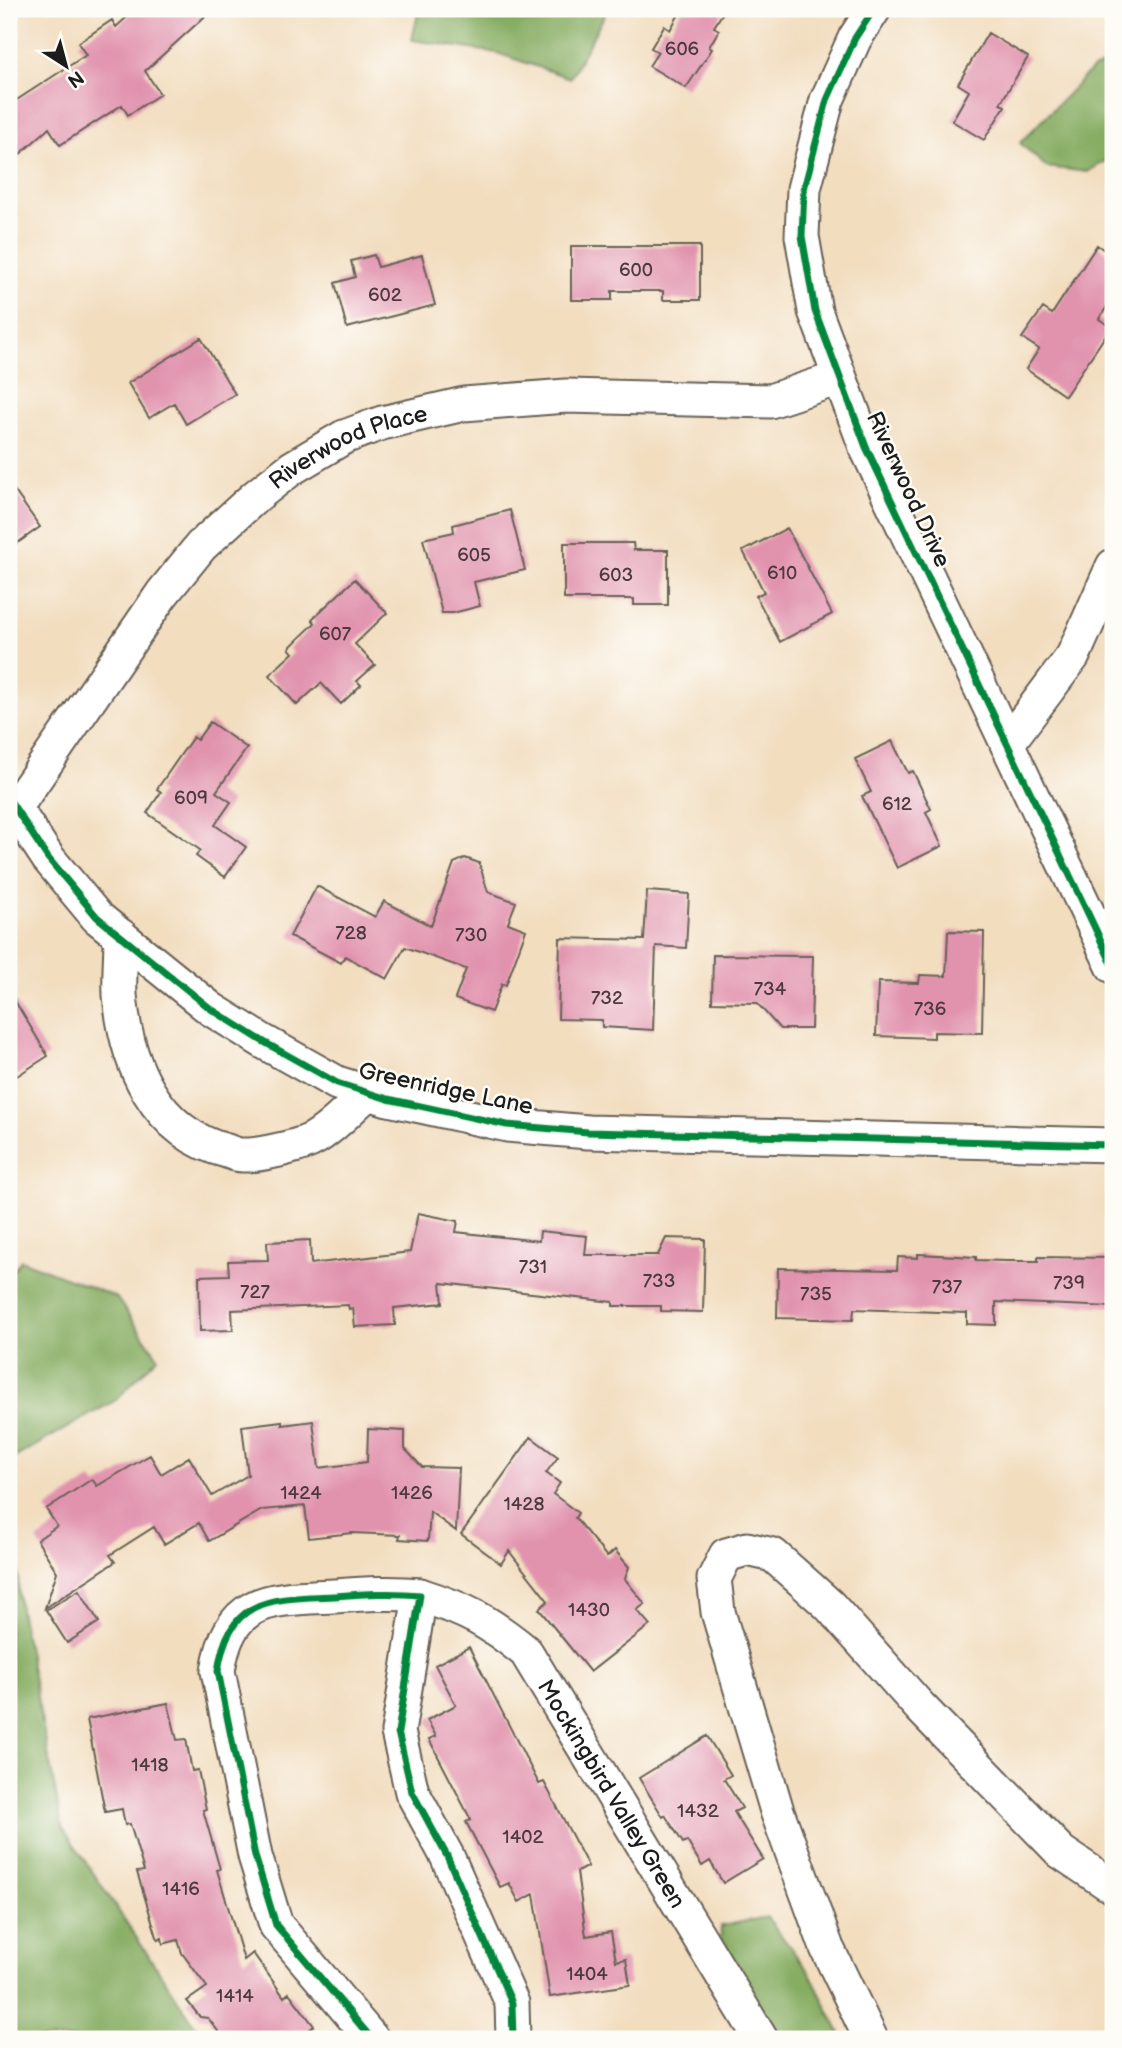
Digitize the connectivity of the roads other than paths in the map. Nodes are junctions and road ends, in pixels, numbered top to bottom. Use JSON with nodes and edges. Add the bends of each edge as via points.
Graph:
{"nodes":[{"id":1,"x":874,"y":9,"type":"edge"},
{"id":2,"x":839,"y":378,"type":"junction"},
{"id":3,"x":1113,"y":566,"type":"edge"},
{"id":4,"x":1007,"y":744,"type":"junction"},
{"id":5,"x":12,"y":804,"type":"edge"},
{"id":6,"x":121,"y":936,"type":"junction"},
{"id":7,"x":1113,"y":967,"type":"edge"},
{"id":8,"x":368,"y":1093,"type":"junction"},
{"id":9,"x":1113,"y":1145,"type":"edge"},
{"id":10,"x":420,"y":1595,"type":"junction"},
{"id":11,"x":1113,"y":1887,"type":"edge"},
{"id":12,"x":372,"y":2039,"type":"edge"},
{"id":13,"x":513,"y":2039,"type":"edge"},
{"id":14,"x":761,"y":2039,"type":"edge"},
{"id":15,"x":871,"y":2039,"type":"edge"}],
"edges":[{"from":1,"to":2,"type":"street","name":"Riverwood Drive","via":[[855,38],[827,100],[803,201],[802,236],[816,311]]},
{"from":2,"to":4,"type":"street","name":"Riverwood Drive","via":[[866,446]]},
{"from":2,"to":5,"type":"street","name":"Riverwood Place","via":[[770,401],[566,396],[464,404],[382,423],[333,443],[256,496],[201,546]]},
{"from":3,"to":4,"type":"street","via":[[1073,656]]},
{"from":4,"to":7,"type":"street","name":"Riverwood Drive"},
{"from":5,"to":6,"type":"street","name":"Greenridge Lane","via":[[48,858],[97,917]]},
{"from":6,"to":8,"type":"street","name":"Greenridge Lane","via":[[211,1009],[337,1083]]},
{"from":6,"to":8,"type":"street","via":[[120,994],[128,1043],[142,1080],[181,1131],[208,1146],[241,1155],[267,1152],[314,1139]]},
{"from":8,"to":9,"type":"street","name":"Greenridge Lane","via":[[507,1125],[588,1132]]},
{"from":10,"to":12,"type":"street","name":"Mockingbird Valley Green","via":[[274,1599],[252,1608],[234,1623],[221,1647],[218,1671],[255,1856],[276,1925]]},
{"from":10,"to":13,"type":"street","via":[[398,1732],[412,1793],[447,1856],[512,2003]]},
{"from":10,"to":14,"type":"street","name":"Mockingbird Valley Green","via":[[460,1607],[496,1627],[526,1653]]},
{"from":11,"to":15,"type":"street","via":[[1061,1852],[920,1707],[829,1605],[773,1555],[747,1549],[726,1555],[714,1579],[718,1612],[765,1771],[827,1948]]}]}
